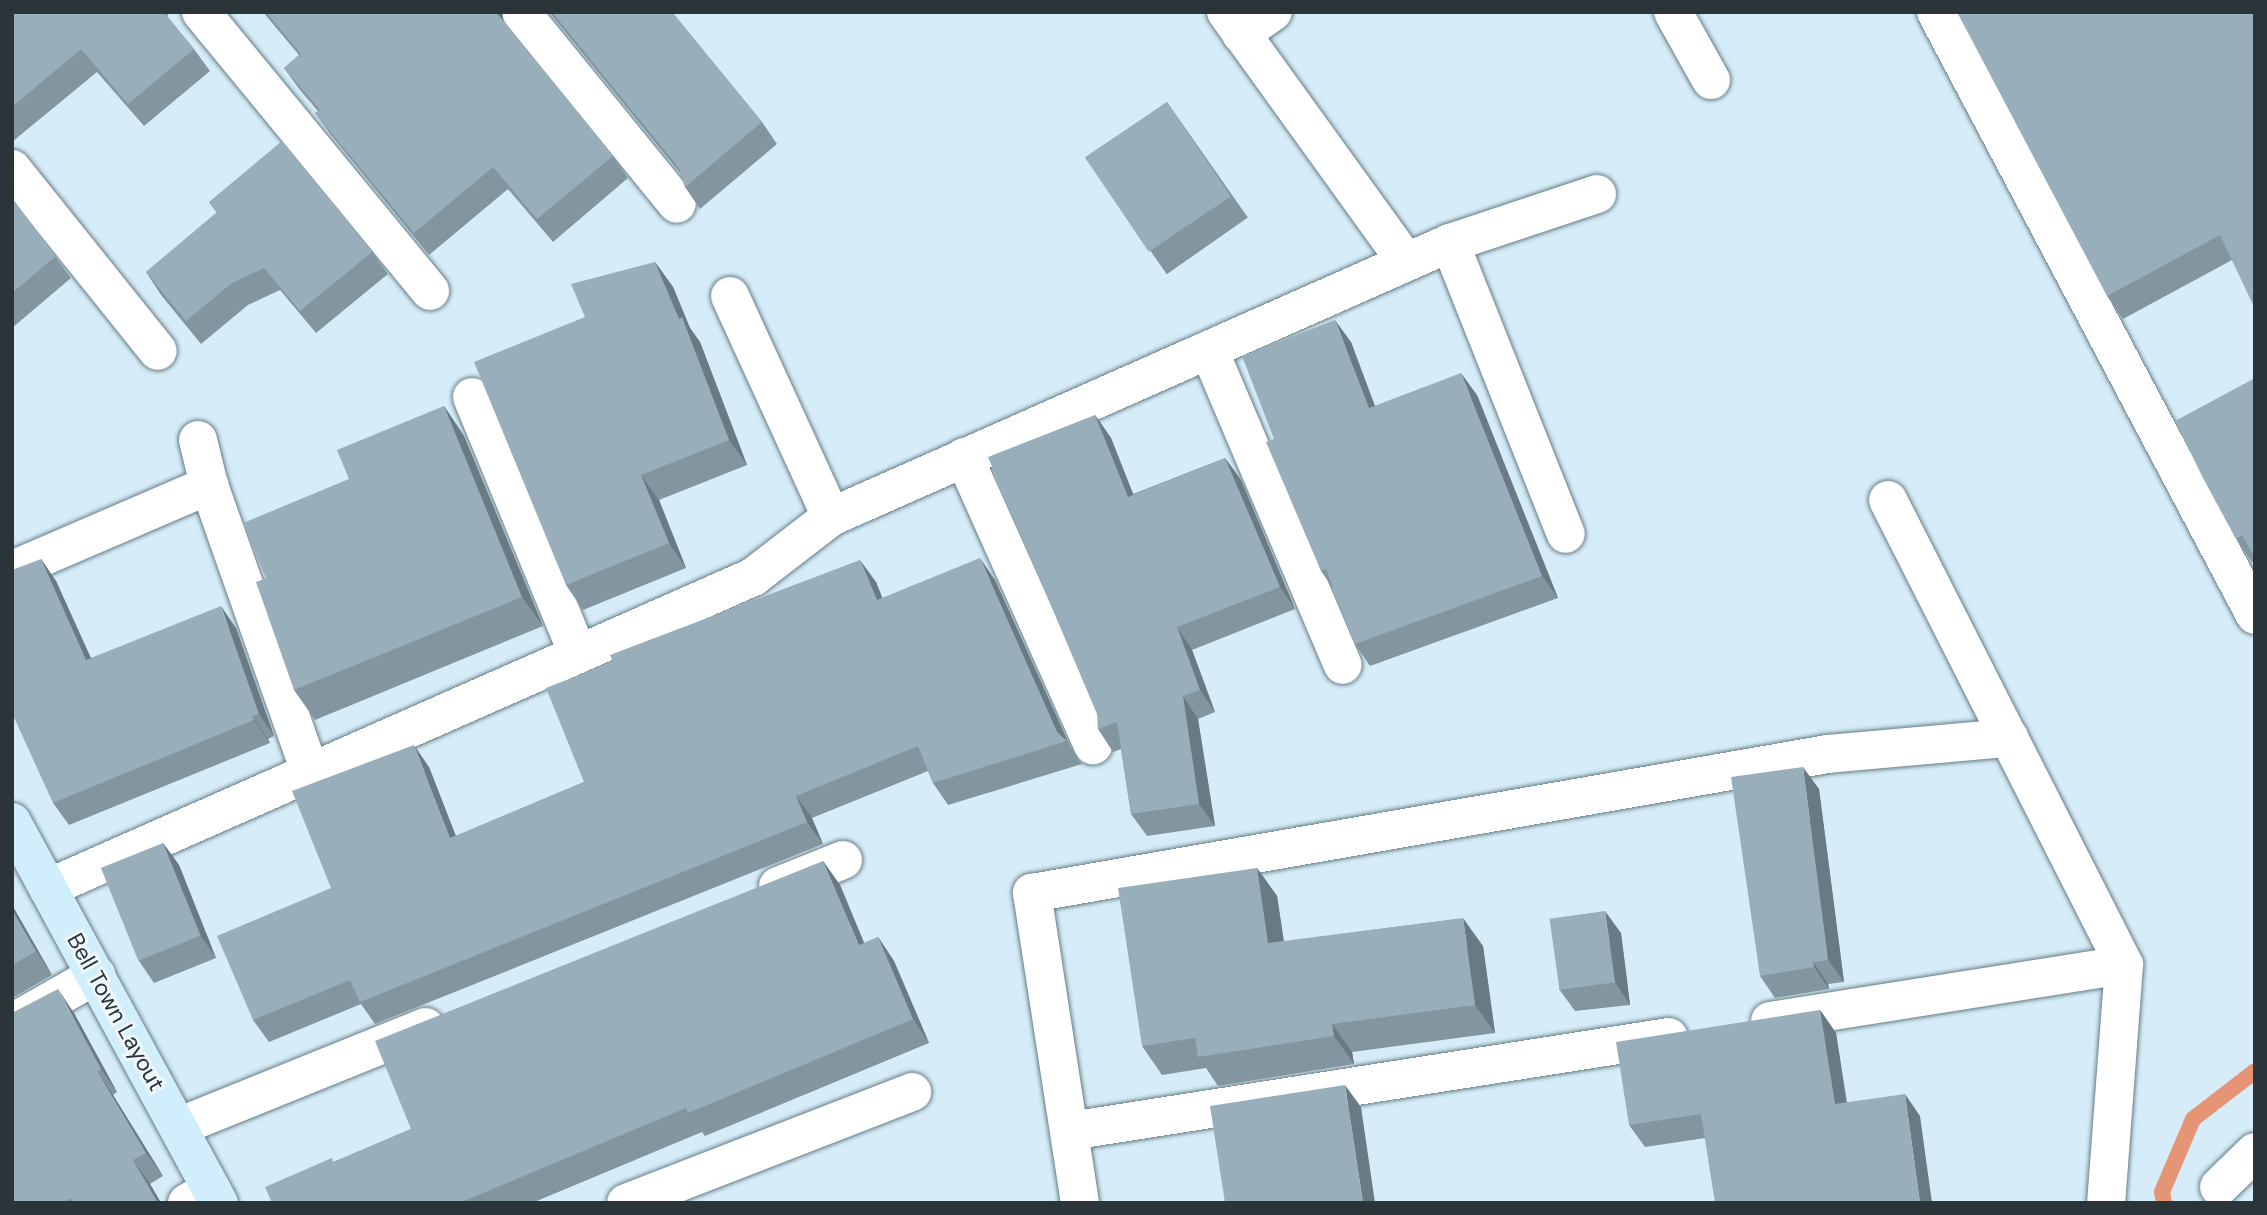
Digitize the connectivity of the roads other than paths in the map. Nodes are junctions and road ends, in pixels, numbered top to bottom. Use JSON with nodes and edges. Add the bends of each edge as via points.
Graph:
{"nodes":[{"id":1,"x":201,"y":12,"type":"edge"},
{"id":2,"x":521,"y":12,"type":"edge"},
{"id":3,"x":1273,"y":12,"type":"edge"},
{"id":4,"x":1672,"y":12,"type":"edge"},
{"id":5,"x":1936,"y":12,"type":"edge"},
{"id":6,"x":1233,"y":23,"type":"edge"},
{"id":7,"x":1711,"y":80,"type":"dead end"},
{"id":8,"x":12,"y":169,"type":"edge"},
{"id":9,"x":1597,"y":194,"type":"dead end"},
{"id":10,"x":677,"y":204,"type":"dead end"},
{"id":11,"x":1450,"y":243,"type":"junction"},
{"id":12,"x":1406,"y":262,"type":"junction"},
{"id":13,"x":430,"y":291,"type":"dead end"},
{"id":14,"x":730,"y":296,"type":"dead end"},
{"id":15,"x":1209,"y":350,"type":"junction"},
{"id":16,"x":158,"y":351,"type":"dead end"},
{"id":17,"x":472,"y":397,"type":"dead end"},
{"id":18,"x":198,"y":440,"type":"dead end"},
{"id":19,"x":964,"y":457,"type":"junction"},
{"id":20,"x":209,"y":485,"type":"junction"},
{"id":21,"x":1888,"y":500,"type":"dead end"},
{"id":22,"x":831,"y":517,"type":"junction"},
{"id":23,"x":1566,"y":534,"type":"dead end"},
{"id":24,"x":12,"y":570,"type":"edge"},
{"id":25,"x":2255,"y":615,"type":"edge"},
{"id":26,"x":578,"y":654,"type":"junction"},
{"id":27,"x":1343,"y":665,"type":"dead end"},
{"id":28,"x":2009,"y":738,"type":"junction"},
{"id":29,"x":1093,"y":745,"type":"dead end"},
{"id":30,"x":310,"y":772,"type":"junction"},
{"id":31,"x":12,"y":822,"type":"edge"},
{"id":32,"x":844,"y":860,"type":"dead end"},
{"id":33,"x":48,"y":888,"type":"junction"},
{"id":34,"x":741,"y":901,"type":"edge"},
{"id":35,"x":2124,"y":965,"type":"junction"},
{"id":36,"x":96,"y":975,"type":"junction"},
{"id":37,"x":460,"y":1014,"type":"edge"},
{"id":38,"x":12,"y":1023,"type":"edge"},
{"id":39,"x":1741,"y":1026,"type":"edge"},
{"id":40,"x":1699,"y":1032,"type":"edge"},
{"id":41,"x":912,"y":1092,"type":"dead end"},
{"id":42,"x":178,"y":1127,"type":"junction"},
{"id":43,"x":1070,"y":1131,"type":"junction"},
{"id":44,"x":2255,"y":1152,"type":"edge"},
{"id":45,"x":2219,"y":1187,"type":"dead end"},
{"id":46,"x":206,"y":1198,"type":"edge"},
{"id":47,"x":626,"y":1203,"type":"edge"},
{"id":48,"x":1080,"y":1203,"type":"edge"},
{"id":49,"x":2106,"y":1203,"type":"edge"}],
"edges":[{"from":1,"to":13,"type":"street"},
{"from":2,"to":10,"type":"street"},
{"from":3,"to":6,"type":"street"},
{"from":4,"to":7,"type":"street"},
{"from":5,"to":25,"type":"street"},
{"from":6,"to":12,"type":"street"},
{"from":8,"to":16,"type":"street"},
{"from":9,"to":11,"type":"street"},
{"from":11,"to":12,"type":"street"},
{"from":11,"to":23,"type":"street"},
{"from":12,"to":15,"type":"street"},
{"from":14,"to":22,"type":"street"},
{"from":15,"to":19,"type":"street"},
{"from":15,"to":27,"type":"street"},
{"from":17,"to":26,"type":"street"},
{"from":18,"to":20,"type":"street"},
{"from":19,"to":22,"type":"street"},
{"from":19,"to":29,"type":"street"},
{"from":20,"to":24,"type":"street"},
{"from":20,"to":30,"type":"street"},
{"from":21,"to":28,"type":"street"},
{"from":22,"to":26,"type":"street","via":[[753,577]]},
{"from":26,"to":30,"type":"street"},
{"from":28,"to":35,"type":"street"},
{"from":28,"to":43,"type":"street","via":[[1828,754],[1032,893]]},
{"from":30,"to":33,"type":"street"},
{"from":31,"to":33,"type":"street","name":"Bell Town Layout"},
{"from":32,"to":34,"type":"street"},
{"from":33,"to":36,"type":"street","name":"Bell Town Layout"},
{"from":35,"to":39,"type":"street"},
{"from":35,"to":49,"type":"street"},
{"from":36,"to":38,"type":"street"},
{"from":36,"to":42,"type":"street","name":"Bell Town Layout"},
{"from":37,"to":42,"type":"street"},
{"from":40,"to":43,"type":"street"},
{"from":41,"to":47,"type":"street"},
{"from":42,"to":46,"type":"street","name":"Bell Town Layout"},
{"from":43,"to":48,"type":"street"},
{"from":44,"to":45,"type":"street"}]}
